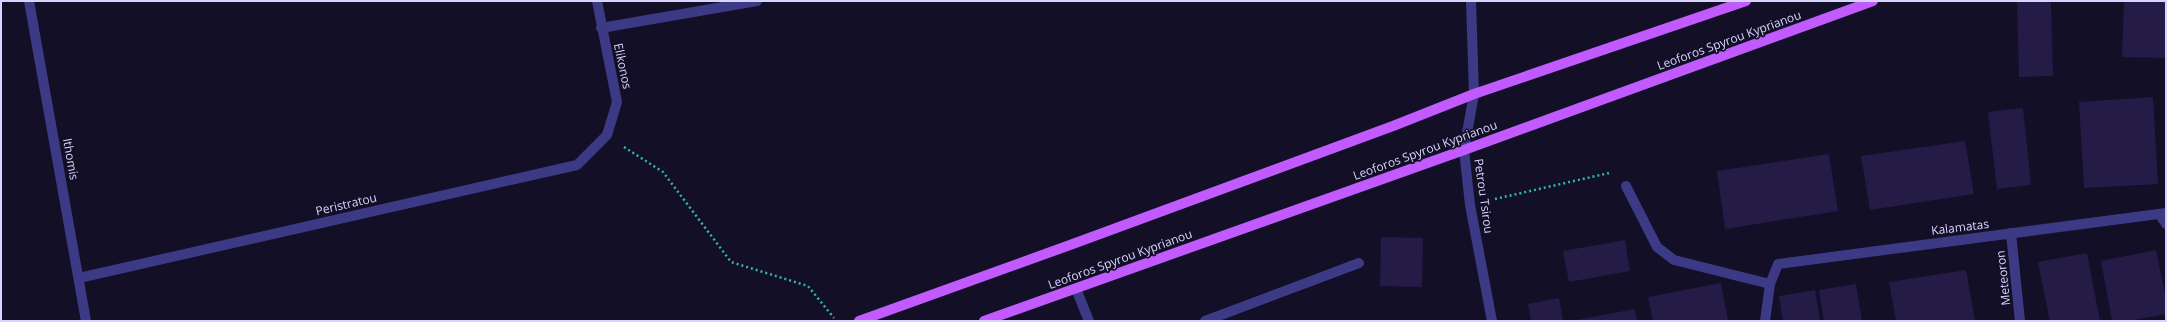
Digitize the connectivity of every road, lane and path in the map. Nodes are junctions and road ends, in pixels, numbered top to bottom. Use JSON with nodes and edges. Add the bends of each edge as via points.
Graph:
{"nodes":[{"id":1,"x":29,"y":1,"type":"edge"},
{"id":2,"x":597,"y":1,"type":"edge"},
{"id":3,"x":757,"y":1,"type":"edge"},
{"id":4,"x":1471,"y":1,"type":"edge"},
{"id":5,"x":1746,"y":1,"type":"edge"},
{"id":6,"x":1873,"y":1,"type":"edge"},
{"id":7,"x":601,"y":28,"type":"junction"},
{"id":8,"x":1474,"y":94,"type":"junction"},
{"id":9,"x":607,"y":135,"type":"junction"},
{"id":10,"x":1464,"y":150,"type":"junction"},
{"id":11,"x":1626,"y":186,"type":"joint"},
{"id":12,"x":1495,"y":199,"type":"dead end"},
{"id":13,"x":2162,"y":214,"type":"edge"},
{"id":14,"x":2166,"y":224,"type":"edge"},
{"id":15,"x":2011,"y":233,"type":"junction"},
{"id":16,"x":1359,"y":263,"type":"dead end"},
{"id":17,"x":79,"y":278,"type":"junction"},
{"id":18,"x":1770,"y":284,"type":"junction"},
{"id":19,"x":1076,"y":289,"type":"junction"},
{"id":20,"x":834,"y":318,"type":"dead end"},
{"id":21,"x":86,"y":321,"type":"edge"},
{"id":22,"x":859,"y":321,"type":"edge"},
{"id":23,"x":984,"y":321,"type":"edge"},
{"id":24,"x":1089,"y":321,"type":"edge"},
{"id":25,"x":1204,"y":321,"type":"edge"},
{"id":26,"x":1492,"y":321,"type":"edge"},
{"id":27,"x":1765,"y":321,"type":"edge"},
{"id":28,"x":2020,"y":321,"type":"edge"}],
"edges":[{"from":1,"to":17,"type":"street","name":"Ithomis"},
{"from":2,"to":7,"type":"street","name":"Elikonos"},
{"from":3,"to":7,"type":"street"},
{"from":4,"to":8,"type":"street","name":"Petrou Tsirou"},
{"from":5,"to":8,"type":"main road"},
{"from":6,"to":10,"type":"main road","name":"Leoforos Spyrou Kyprianou"},
{"from":7,"to":9,"type":"street","name":"Elikonos","via":[[617,102]]},
{"from":8,"to":10,"type":"street","name":"Petrou Tsirou"},
{"from":8,"to":22,"type":"main road","via":[[1099,235]]},
{"from":9,"to":17,"type":"street","name":"Peristratou","via":[[577,165]]},
{"from":9,"to":20,"type":"path","via":[[663,172],[731,262],[808,286]]},
{"from":10,"to":19,"type":"main road","name":"Leoforos Spyrou Kyprianou"},
{"from":10,"to":26,"type":"street","name":"Petrou Tsirou","via":[[1470,206]]},
{"from":11,"to":12,"type":"path","via":[[1611,173]]},
{"from":11,"to":18,"type":"street","via":[[1657,247],[1674,260]]},
{"from":13,"to":14,"type":"street"},
{"from":13,"to":15,"type":"street","name":"Kalamatas"},
{"from":15,"to":18,"type":"street","name":"Kalamatas","via":[[1778,264]]},
{"from":15,"to":28,"type":"street","name":"Meteoron"},
{"from":16,"to":25,"type":"street"},
{"from":17,"to":21,"type":"street","name":"Ithomis"},
{"from":18,"to":27,"type":"street"},
{"from":19,"to":23,"type":"main road","name":"Leoforos Spyrou Kyprianou"},
{"from":19,"to":24,"type":"street"}]}
